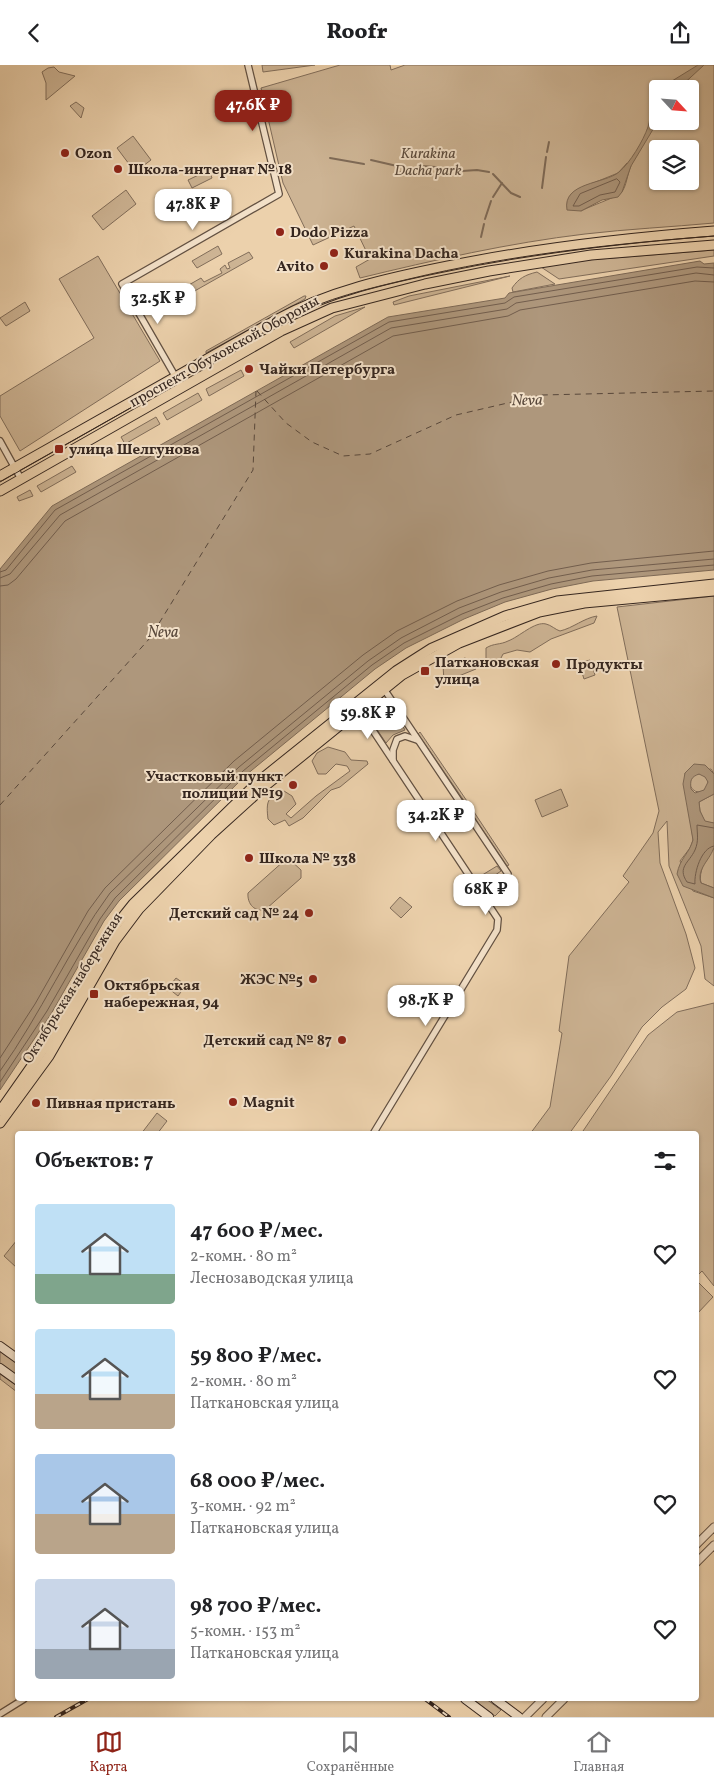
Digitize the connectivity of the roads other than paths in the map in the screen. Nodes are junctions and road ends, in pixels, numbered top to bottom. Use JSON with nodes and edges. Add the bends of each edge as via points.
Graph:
{"nodes":[{"id":1,"x":248,"y":65,"type":"edge"},
{"id":2,"x":714,"y":231,"type":"edge"},
{"id":3,"x":714,"y":245,"type":"edge"},
{"id":4,"x":176,"y":377,"type":"junction"},
{"id":5,"x":182,"y":388,"type":"junction"},
{"id":6,"x":0,"y":441,"type":"edge"},
{"id":7,"x":15,"y":468,"type":"junction"},
{"id":8,"x":0,"y":477,"type":"edge"},
{"id":9,"x":21,"y":479,"type":"junction"},
{"id":10,"x":0,"y":491,"type":"edge"},
{"id":11,"x":714,"y":583,"type":"edge"},
{"id":12,"x":714,"y":591,"type":"edge"},
{"id":13,"x":384,"y":689,"type":"junction"},
{"id":14,"x":357,"y":707,"type":"junction"},
{"id":15,"x":418,"y":740,"type":"junction"},
{"id":16,"x":393,"y":760,"type":"junction"},
{"id":17,"x":487,"y":899,"type":"junction"},
{"id":18,"x":0,"y":1111,"type":"edge"},
{"id":19,"x":0,"y":1123,"type":"edge"},
{"id":20,"x":375,"y":1131,"type":"edge"},
{"id":21,"x":0,"y":1346,"type":"edge"},
{"id":22,"x":15,"y":1357,"type":"edge"},
{"id":23,"x":0,"y":1368,"type":"edge"},
{"id":24,"x":15,"y":1379,"type":"edge"},
{"id":25,"x":714,"y":1527,"type":"edge"},
{"id":26,"x":699,"y":1542,"type":"edge"},
{"id":27,"x":714,"y":1545,"type":"edge"},
{"id":28,"x":699,"y":1560,"type":"edge"},
{"id":29,"x":21,"y":1701,"type":"edge"},
{"id":30,"x":468,"y":1701,"type":"edge"},
{"id":31,"x":498,"y":1701,"type":"edge"},
{"id":32,"x":541,"y":1701,"type":"edge"},
{"id":33,"x":562,"y":1701,"type":"edge"},
{"id":34,"x":0,"y":1714,"type":"edge"},
{"id":35,"x":489,"y":1717,"type":"edge"},
{"id":36,"x":519,"y":1717,"type":"edge"},
{"id":37,"x":525,"y":1717,"type":"edge"},
{"id":38,"x":546,"y":1717,"type":"edge"}],
"edges":[{"from":1,"to":4,"type":"street","via":[[279,194],[122,284]]},
{"from":2,"to":4,"type":"main road","name":"проспект Обуховской Обороны","via":[[591,242],[515,253],[422,271],[339,292],[299,307]]},
{"from":3,"to":5,"type":"main road","name":"проспект Обуховской Обороны","via":[[591,255],[480,273],[332,307],[304,319]]},
{"from":4,"to":5,"type":"street"},
{"from":4,"to":7,"type":"main road","name":"проспект Обуховской Обороны"},
{"from":5,"to":9,"type":"main road","name":"проспект Обуховской Обороны"},
{"from":6,"to":7,"type":"street"},
{"from":7,"to":8,"type":"main road","name":"проспект Обуховской Обороны"},
{"from":7,"to":9,"type":"street"},
{"from":9,"to":10,"type":"main road","name":"проспект Обуховской Обороны"},
{"from":11,"to":14,"type":"main road","name":"Октябрьская набережная","via":[[582,597],[520,611],[432,648],[396,671]]},
{"from":12,"to":13,"type":"main road","name":"Октябрьская набережная","via":[[584,603],[539,612],[436,654]]},
{"from":13,"to":14,"type":"main road","name":"Октябрьская набережная"},
{"from":13,"to":15,"type":"street"},
{"from":14,"to":16,"type":"street"},
{"from":14,"to":18,"type":"main road","name":"Октябрьская набережная","via":[[244,794],[133,904],[113,931],[43,1052]]},
{"from":14,"to":19,"type":"main road","name":"Октябрьская набережная","via":[[248,801],[139,909],[115,941],[49,1056]]},
{"from":15,"to":16,"type":"street","via":[[405,736],[397,739]]},
{"from":15,"to":17,"type":"street","via":[[508,874],[507,884]]},
{"from":16,"to":17,"type":"street"},
{"from":17,"to":20,"type":"street","via":[[498,919],[497,931]]},
{"from":21,"to":22,"type":"main road"},
{"from":23,"to":24,"type":"main road"},
{"from":25,"to":26,"type":"street"},
{"from":27,"to":28,"type":"street"},
{"from":29,"to":34,"type":"street"},
{"from":30,"to":35,"type":"main road"},
{"from":31,"to":36,"type":"main road"},
{"from":32,"to":37,"type":"street"},
{"from":33,"to":38,"type":"street"}]}
